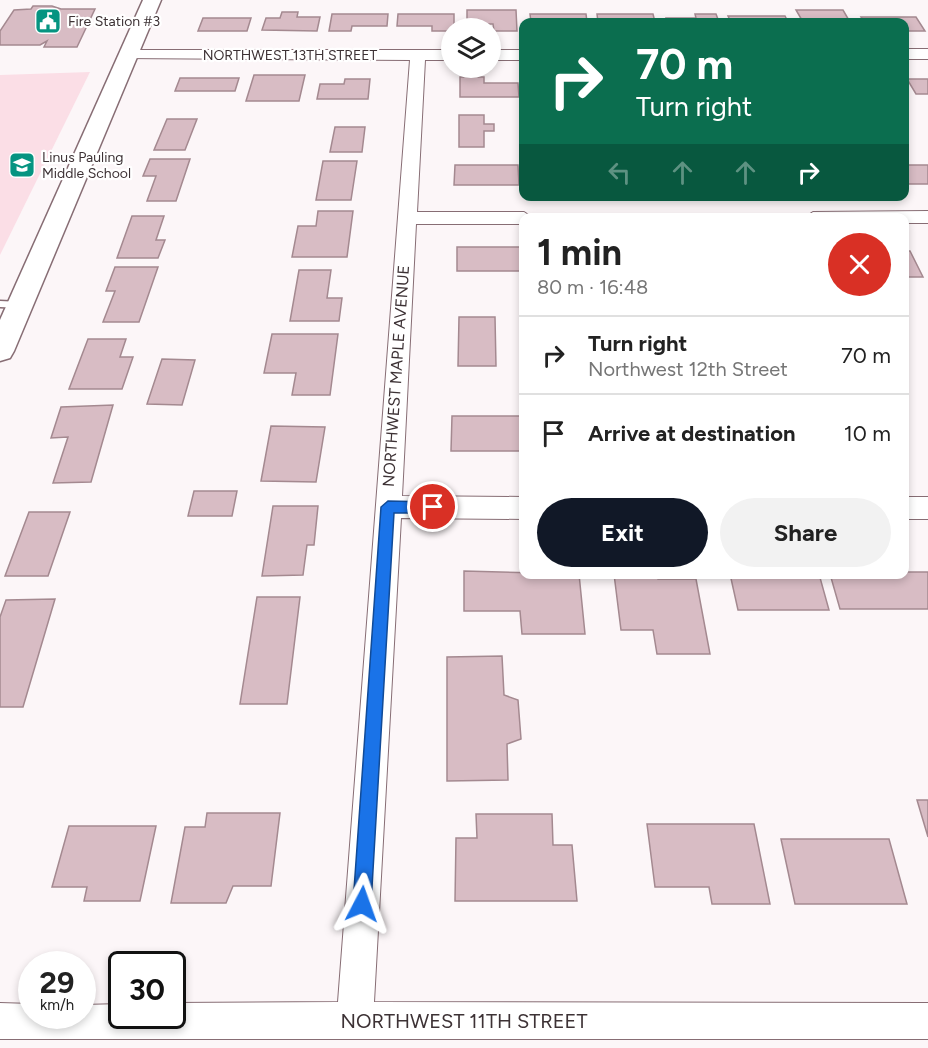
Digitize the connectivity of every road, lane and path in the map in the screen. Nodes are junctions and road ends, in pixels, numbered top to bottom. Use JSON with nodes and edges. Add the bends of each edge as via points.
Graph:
{"nodes":[{"id":1,"x":152,"y":0,"type":"edge"},
{"id":2,"x":909,"y":54,"type":"edge"},
{"id":3,"x":928,"y":54,"type":"edge"},
{"id":4,"x":128,"y":55,"type":"junction"},
{"id":5,"x":418,"y":55,"type":"junction"},
{"id":6,"x":441,"y":55,"type":"edge"},
{"id":7,"x":501,"y":55,"type":"edge"},
{"id":8,"x":519,"y":55,"type":"edge"},
{"id":9,"x":407,"y":218,"type":"junction"},
{"id":10,"x":519,"y":218,"type":"edge"},
{"id":11,"x":909,"y":218,"type":"edge"},
{"id":12,"x":928,"y":218,"type":"edge"},
{"id":13,"x":10,"y":304,"type":"edge"},
{"id":14,"x":0,"y":351,"type":"edge"},
{"id":15,"x":388,"y":507,"type":"junction"},
{"id":16,"x":519,"y":508,"type":"edge"},
{"id":17,"x":909,"y":508,"type":"edge"},
{"id":18,"x":928,"y":508,"type":"edge"},
{"id":19,"x":0,"y":1021,"type":"edge"},
{"id":20,"x":355,"y":1021,"type":"junction"},
{"id":21,"x":928,"y":1021,"type":"edge"}],
"edges":[{"from":1,"to":4,"type":"main road"},
{"from":2,"to":3,"type":"street"},
{"from":4,"to":5,"type":"street","name":"NORTHWEST 13TH STREET"},
{"from":4,"to":13,"type":"main road"},
{"from":5,"to":6,"type":"street","name":"NORTHWEST 13TH STREET"},
{"from":5,"to":9,"type":"street","name":"NORTHWEST MAPLE AVENUE"},
{"from":7,"to":8,"type":"street"},
{"from":9,"to":10,"type":"street"},
{"from":9,"to":15,"type":"street","name":"NORTHWEST MAPLE AVENUE"},
{"from":11,"to":12,"type":"street"},
{"from":13,"to":14,"type":"main road"},
{"from":15,"to":16,"type":"street"},
{"from":15,"to":20,"type":"street","name":"NORTHWEST MAPLE AVENUE"},
{"from":17,"to":18,"type":"street"},
{"from":19,"to":20,"type":"street","name":"NORTHWEST 11TH STREET"},
{"from":20,"to":21,"type":"street","name":"NORTHWEST 11TH STREET"}]}
